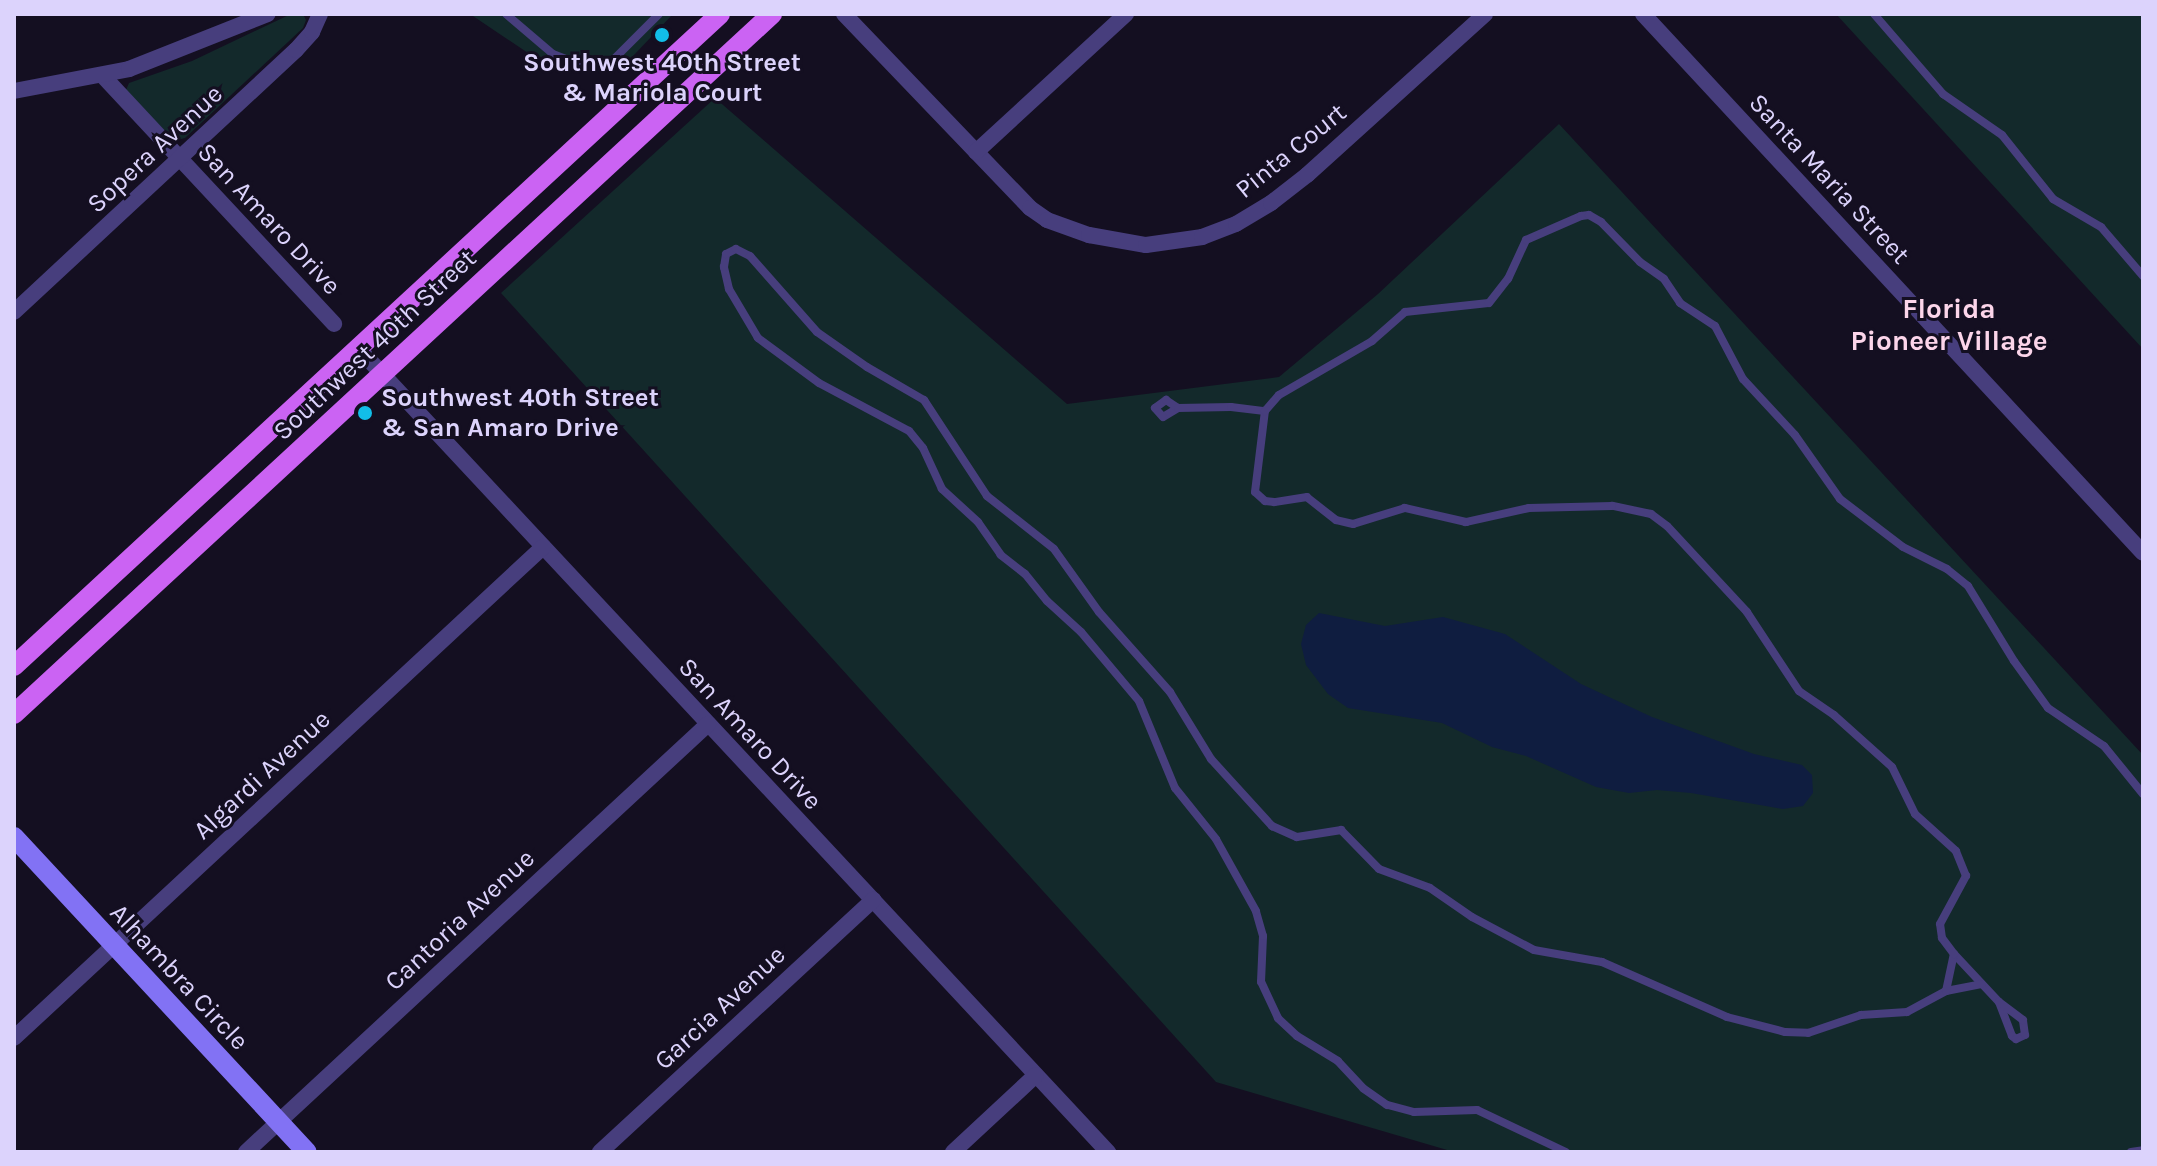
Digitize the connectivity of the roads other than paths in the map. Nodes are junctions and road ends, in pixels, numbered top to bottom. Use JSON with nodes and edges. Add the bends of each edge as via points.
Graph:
{"nodes":[{"id":1,"x":268,"y":14,"type":"edge"},
{"id":2,"x":320,"y":14,"type":"edge"},
{"id":3,"x":506,"y":14,"type":"edge"},
{"id":4,"x":659,"y":14,"type":"edge"},
{"id":5,"x":720,"y":14,"type":"edge"},
{"id":6,"x":772,"y":14,"type":"edge"},
{"id":7,"x":844,"y":14,"type":"edge"},
{"id":8,"x":1126,"y":14,"type":"edge"},
{"id":9,"x":1485,"y":14,"type":"edge"},
{"id":10,"x":1643,"y":14,"type":"edge"},
{"id":11,"x":1874,"y":14,"type":"edge"},
{"id":12,"x":103,"y":76,"type":"junction"},
{"id":13,"x":14,"y":91,"type":"edge"},
{"id":14,"x":976,"y":152,"type":"junction"},
{"id":15,"x":179,"y":159,"type":"junction"},
{"id":16,"x":2143,"y":276,"type":"edge"},
{"id":17,"x":14,"y":312,"type":"edge"},
{"id":18,"x":334,"y":324,"type":"dead end"},
{"id":19,"x":358,"y":348,"type":"junction"},
{"id":20,"x":382,"y":374,"type":"junction"},
{"id":21,"x":1178,"y":408,"type":"dead end"},
{"id":22,"x":1265,"y":411,"type":"junction"},
{"id":23,"x":543,"y":547,"type":"junction"},
{"id":24,"x":2143,"y":553,"type":"edge"},
{"id":25,"x":14,"y":666,"type":"edge"},
{"id":26,"x":14,"y":714,"type":"edge"},
{"id":27,"x":708,"y":724,"type":"junction"},
{"id":28,"x":2143,"y":794,"type":"edge"},
{"id":29,"x":14,"y":837,"type":"edge"},
{"id":30,"x":873,"y":900,"type":"junction"},
{"id":31,"x":114,"y":945,"type":"junction"},
{"id":32,"x":1954,"y":954,"type":"junction"},
{"id":33,"x":1981,"y":984,"type":"junction"},
{"id":34,"x":1946,"y":991,"type":"junction"},
{"id":35,"x":1999,"y":1002,"type":"dead end"},
{"id":36,"x":14,"y":1038,"type":"edge"},
{"id":37,"x":1036,"y":1075,"type":"junction"},
{"id":38,"x":278,"y":1121,"type":"junction"},
{"id":39,"x":2143,"y":1150,"type":"edge"},
{"id":40,"x":246,"y":1152,"type":"edge"},
{"id":41,"x":307,"y":1152,"type":"edge"},
{"id":42,"x":600,"y":1152,"type":"edge"},
{"id":43,"x":953,"y":1152,"type":"edge"},
{"id":44,"x":1108,"y":1152,"type":"edge"},
{"id":45,"x":1566,"y":1152,"type":"edge"},
{"id":46,"x":2131,"y":1152,"type":"edge"}],
"edges":[{"from":1,"to":12,"type":"street"},
{"from":2,"to":15,"type":"street","name":"Sopera Avenue","via":[[296,50]]},
{"from":3,"to":4,"type":"lane","via":[[553,54],[582,65],[608,65]]},
{"from":5,"to":19,"type":"main road","name":"Southwest 40th Street"},
{"from":6,"to":20,"type":"main road","name":"Southwest 40th Street"},
{"from":7,"to":14,"type":"street","name":"Pinta Court"},
{"from":8,"to":14,"type":"street"},
{"from":9,"to":14,"type":"street","name":"Pinta Court","via":[[1289,189],[1253,215],[1202,237],[1146,245],[1069,229],[1030,208]]},
{"from":10,"to":24,"type":"street","name":"Santa Maria Street"},
{"from":11,"to":16,"type":"lane","via":[[1943,94],[2002,135],[2053,199],[2101,227]]},
{"from":12,"to":13,"type":"street"},
{"from":12,"to":15,"type":"street","name":"San Amaro Drive"},
{"from":15,"to":17,"type":"street","name":"Sopera Avenue"},
{"from":15,"to":18,"type":"street","name":"San Amaro Drive"},
{"from":19,"to":20,"type":"street","name":"San Amaro Drive"},
{"from":19,"to":25,"type":"main road","name":"Southwest 40th Street"},
{"from":20,"to":23,"type":"street","name":"San Amaro Drive"},
{"from":20,"to":26,"type":"main road","name":"Southwest 40th Street"},
{"from":21,"to":22,"type":"lane"},
{"from":22,"to":28,"type":"lane","via":[[1279,395],[1372,341],[1405,312],[1489,303],[1508,279],[1526,240],[1581,216],[1595,217],[1664,279],[1680,303],[1715,326],[1743,379],[1795,435],[1840,499],[1903,547],[1968,586],[2048,708],[2104,746]]},
{"from":22,"to":32,"type":"lane","via":[[1254,486],[1265,501],[1307,497],[1336,520],[1353,524],[1405,508],[1466,522],[1519,509],[1612,506],[1660,520],[1747,612],[1799,691],[1884,758],[1915,814],[1956,851],[1966,876],[1940,924],[1942,938]]},
{"from":23,"to":27,"type":"street","name":"San Amaro Drive"},
{"from":23,"to":31,"type":"street","name":"Algardi Avenue"},
{"from":27,"to":30,"type":"street","name":"San Amaro Drive"},
{"from":27,"to":38,"type":"street","name":"Cantoria Avenue"},
{"from":29,"to":31,"type":"street","name":"Alhambra Circle"},
{"from":30,"to":37,"type":"street","name":"San Amaro Drive"},
{"from":30,"to":42,"type":"street","name":"Garcia Avenue"},
{"from":31,"to":36,"type":"street","name":"Algardi Avenue"},
{"from":31,"to":38,"type":"street","name":"Alhambra Circle"},
{"from":32,"to":33,"type":"lane"},
{"from":32,"to":34,"type":"lane"},
{"from":33,"to":34,"type":"lane"},
{"from":33,"to":35,"type":"lane"},
{"from":34,"to":45,"type":"lane","via":[[1919,1008],[1861,1015],[1808,1033],[1759,1026],[1711,1011],[1602,962],[1522,945],[1430,888],[1379,869],[1341,830],[1297,837],[1279,832],[1211,759],[1170,692],[1099,612],[1054,549],[987,496],[924,400],[817,332],[750,256],[736,249],[726,254],[729,289],[758,338],[819,383],[909,431],[942,489],[1081,632],[1139,701],[1175,788],[1216,839],[1256,911],[1263,936],[1261,982],[1278,1018],[1387,1105],[1414,1112],[1477,1110]]},
{"from":37,"to":43,"type":"street"},
{"from":37,"to":44,"type":"street","name":"San Amaro Drive"},
{"from":38,"to":40,"type":"street","name":"Cantoria Avenue"},
{"from":38,"to":41,"type":"street","name":"Alhambra Circle"},
{"from":39,"to":46,"type":"lane"}]}
